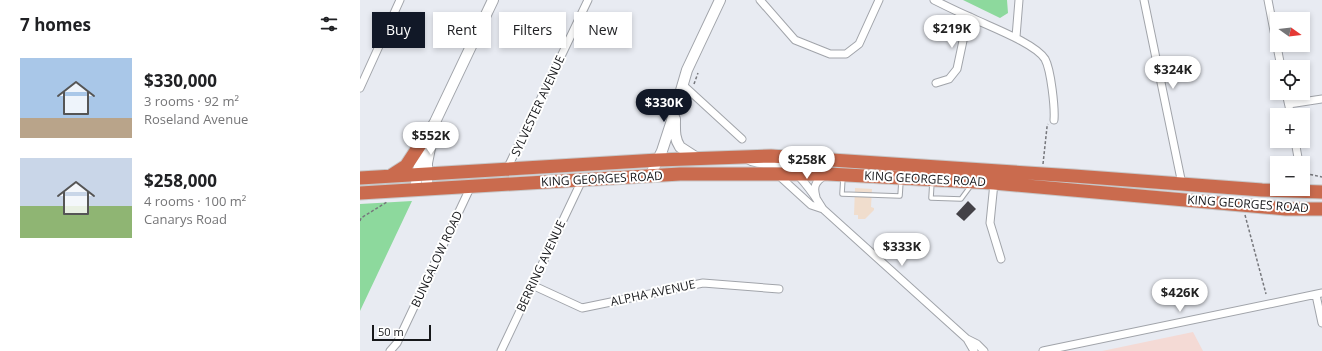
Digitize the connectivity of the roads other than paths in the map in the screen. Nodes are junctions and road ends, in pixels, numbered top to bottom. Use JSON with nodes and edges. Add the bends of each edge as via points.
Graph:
{"nodes":[{"id":1,"x":400,"y":0,"type":"edge"},
{"id":2,"x":493,"y":0,"type":"edge"},
{"id":3,"x":588,"y":0,"type":"edge"},
{"id":4,"x":720,"y":0,"type":"edge"},
{"id":5,"x":760,"y":0,"type":"edge"},
{"id":6,"x":880,"y":0,"type":"edge"},
{"id":7,"x":934,"y":0,"type":"edge"},
{"id":8,"x":1019,"y":0,"type":"edge"},
{"id":9,"x":1144,"y":0,"type":"edge"},
{"id":10,"x":1268,"y":0,"type":"edge"},
{"id":11,"x":968,"y":17,"type":"junction"},
{"id":12,"x":1016,"y":37,"type":"junction"},
{"id":13,"x":1280,"y":60,"type":"edge"},
{"id":14,"x":936,"y":82,"type":"dead end"},
{"id":15,"x":360,"y":88,"type":"edge"},
{"id":16,"x":686,"y":88,"type":"junction"},
{"id":17,"x":1322,"y":99,"type":"edge"},
{"id":18,"x":1288,"y":100,"type":"edge"},
{"id":19,"x":1289,"y":104,"type":"junction"},
{"id":20,"x":1290,"y":108,"type":"edge"},
{"id":21,"x":675,"y":111,"type":"junction"},
{"id":22,"x":1054,"y":120,"type":"road end"},
{"id":23,"x":435,"y":122,"type":"junction"},
{"id":24,"x":427,"y":134,"type":"junction"},
{"id":25,"x":742,"y":139,"type":"dead end"},
{"id":26,"x":742,"y":156,"type":"junction"},
{"id":27,"x":697,"y":158,"type":"junction"},
{"id":28,"x":658,"y":160,"type":"junction"},
{"id":29,"x":507,"y":169,"type":"junction"},
{"id":30,"x":422,"y":174,"type":"junction"},
{"id":31,"x":777,"y":174,"type":"junction"},
{"id":32,"x":796,"y":174,"type":"junction"},
{"id":33,"x":828,"y":174,"type":"junction"},
{"id":34,"x":843,"y":175,"type":"junction"},
{"id":35,"x":391,"y":176,"type":"junction"},
{"id":36,"x":650,"y":176,"type":"junction"},
{"id":37,"x":360,"y":178,"type":"edge"},
{"id":38,"x":901,"y":178,"type":"junction"},
{"id":39,"x":582,"y":180,"type":"junction"},
{"id":40,"x":933,"y":180,"type":"junction"},
{"id":41,"x":974,"y":182,"type":"junction"},
{"id":42,"x":994,"y":183,"type":"junction"},
{"id":43,"x":1182,"y":184,"type":"junction"},
{"id":44,"x":471,"y":186,"type":"junction"},
{"id":45,"x":421,"y":190,"type":"junction"},
{"id":46,"x":1322,"y":192,"type":"edge"},
{"id":47,"x":360,"y":193,"type":"edge"},
{"id":48,"x":816,"y":199,"type":"junction"},
{"id":49,"x":822,"y":209,"type":"junction"},
{"id":50,"x":1322,"y":209,"type":"edge"},
{"id":51,"x":1001,"y":259,"type":"dead end"},
{"id":52,"x":532,"y":285,"type":"junction"},
{"id":53,"x":779,"y":289,"type":"dead end"},
{"id":54,"x":1319,"y":294,"type":"edge"},
{"id":55,"x":1322,"y":323,"type":"edge"},
{"id":56,"x":967,"y":339,"type":"junction"},
{"id":57,"x":390,"y":351,"type":"edge"},
{"id":58,"x":501,"y":351,"type":"edge"},
{"id":59,"x":974,"y":351,"type":"edge"},
{"id":60,"x":984,"y":351,"type":"edge"},
{"id":61,"x":1042,"y":351,"type":"edge"}],
"edges":[{"from":1,"to":15,"type":"street"},
{"from":2,"to":23,"type":"street"},
{"from":3,"to":29,"type":"street","name":"SYLVESTER AVENUE"},
{"from":4,"to":16,"type":"street","via":[[690,63]]},
{"from":5,"to":6,"type":"street","via":[[795,40],[830,54],[846,54],[859,44]]},
{"from":7,"to":11,"type":"street"},
{"from":8,"to":12,"type":"street"},
{"from":9,"to":43,"type":"street"},
{"from":10,"to":13,"type":"street"},
{"from":11,"to":12,"type":"street"},
{"from":11,"to":14,"type":"street","via":[[957,69],[949,79]]},
{"from":12,"to":22,"type":"street","via":[[1038,51],[1045,59],[1055,111]]},
{"from":16,"to":21,"type":"street"},
{"from":16,"to":25,"type":"street"},
{"from":17,"to":19,"type":"street"},
{"from":18,"to":19,"type":"street"},
{"from":19,"to":20,"type":"street"},
{"from":21,"to":27,"type":"street","via":[[675,136],[678,145]]},
{"from":21,"to":28,"type":"street"},
{"from":23,"to":24,"type":"street"},
{"from":23,"to":30,"type":"street"},
{"from":24,"to":30,"type":"street","via":[[421,154]]},
{"from":24,"to":35,"type":"highway","via":[[406,166]]},
{"from":26,"to":27,"type":"highway","name":"KING GEORGES ROAD"},
{"from":26,"to":32,"type":"street","via":[[757,164],[781,164]]},
{"from":26,"to":43,"type":"highway","name":"KING GEORGES ROAD"},
{"from":27,"to":28,"type":"highway","name":"KING GEORGES ROAD"},
{"from":28,"to":29,"type":"highway","name":"KING GEORGES ROAD"},
{"from":28,"to":36,"type":"street"},
{"from":29,"to":30,"type":"highway","name":"KING GEORGES ROAD"},
{"from":30,"to":35,"type":"highway","name":"KING GEORGES ROAD"},
{"from":30,"to":45,"type":"street"},
{"from":31,"to":32,"type":"highway","name":"KING GEORGES ROAD"},
{"from":31,"to":36,"type":"highway","name":"KING GEORGES ROAD"},
{"from":31,"to":49,"type":"street","via":[[811,205]]},
{"from":32,"to":33,"type":"highway","name":"KING GEORGES ROAD"},
{"from":32,"to":48,"type":"street"},
{"from":33,"to":34,"type":"highway","name":"KING GEORGES ROAD"},
{"from":33,"to":48,"type":"street","via":[[817,180],[814,191]]},
{"from":34,"to":38,"type":"highway","name":"KING GEORGES ROAD"},
{"from":34,"to":38,"type":"lane","via":[[842,194],[900,196]]},
{"from":35,"to":37,"type":"highway","name":"KING GEORGES ROAD"},
{"from":36,"to":39,"type":"highway","name":"KING GEORGES ROAD"},
{"from":38,"to":40,"type":"highway","name":"KING GEORGES ROAD"},
{"from":39,"to":44,"type":"highway","name":"KING GEORGES ROAD"},
{"from":39,"to":52,"type":"street","name":"BERRING AVENUE"},
{"from":40,"to":41,"type":"highway","name":"KING GEORGES ROAD"},
{"from":40,"to":41,"type":"lane","via":[[931,198],[961,199]]},
{"from":41,"to":42,"type":"highway","name":"KING GEORGES ROAD"},
{"from":42,"to":50,"type":"highway","name":"KING GEORGES ROAD","via":[[1286,209]]},
{"from":42,"to":51,"type":"street","via":[[990,223]]},
{"from":43,"to":46,"type":"highway","name":"KING GEORGES ROAD"},
{"from":44,"to":45,"type":"highway","name":"KING GEORGES ROAD"},
{"from":44,"to":57,"type":"street","name":"BUNGALOW ROAD","via":[[397,343]]},
{"from":45,"to":47,"type":"highway","name":"KING GEORGES ROAD"},
{"from":48,"to":49,"type":"street"},
{"from":49,"to":56,"type":"street"},
{"from":52,"to":53,"type":"street","name":"ALPHA AVENUE","via":[[582,308],[703,283]]},
{"from":52,"to":58,"type":"street","name":"BERRING AVENUE"},
{"from":54,"to":55,"type":"street"},
{"from":54,"to":61,"type":"street"},
{"from":56,"to":59,"type":"street"},
{"from":56,"to":60,"type":"street"}]}
